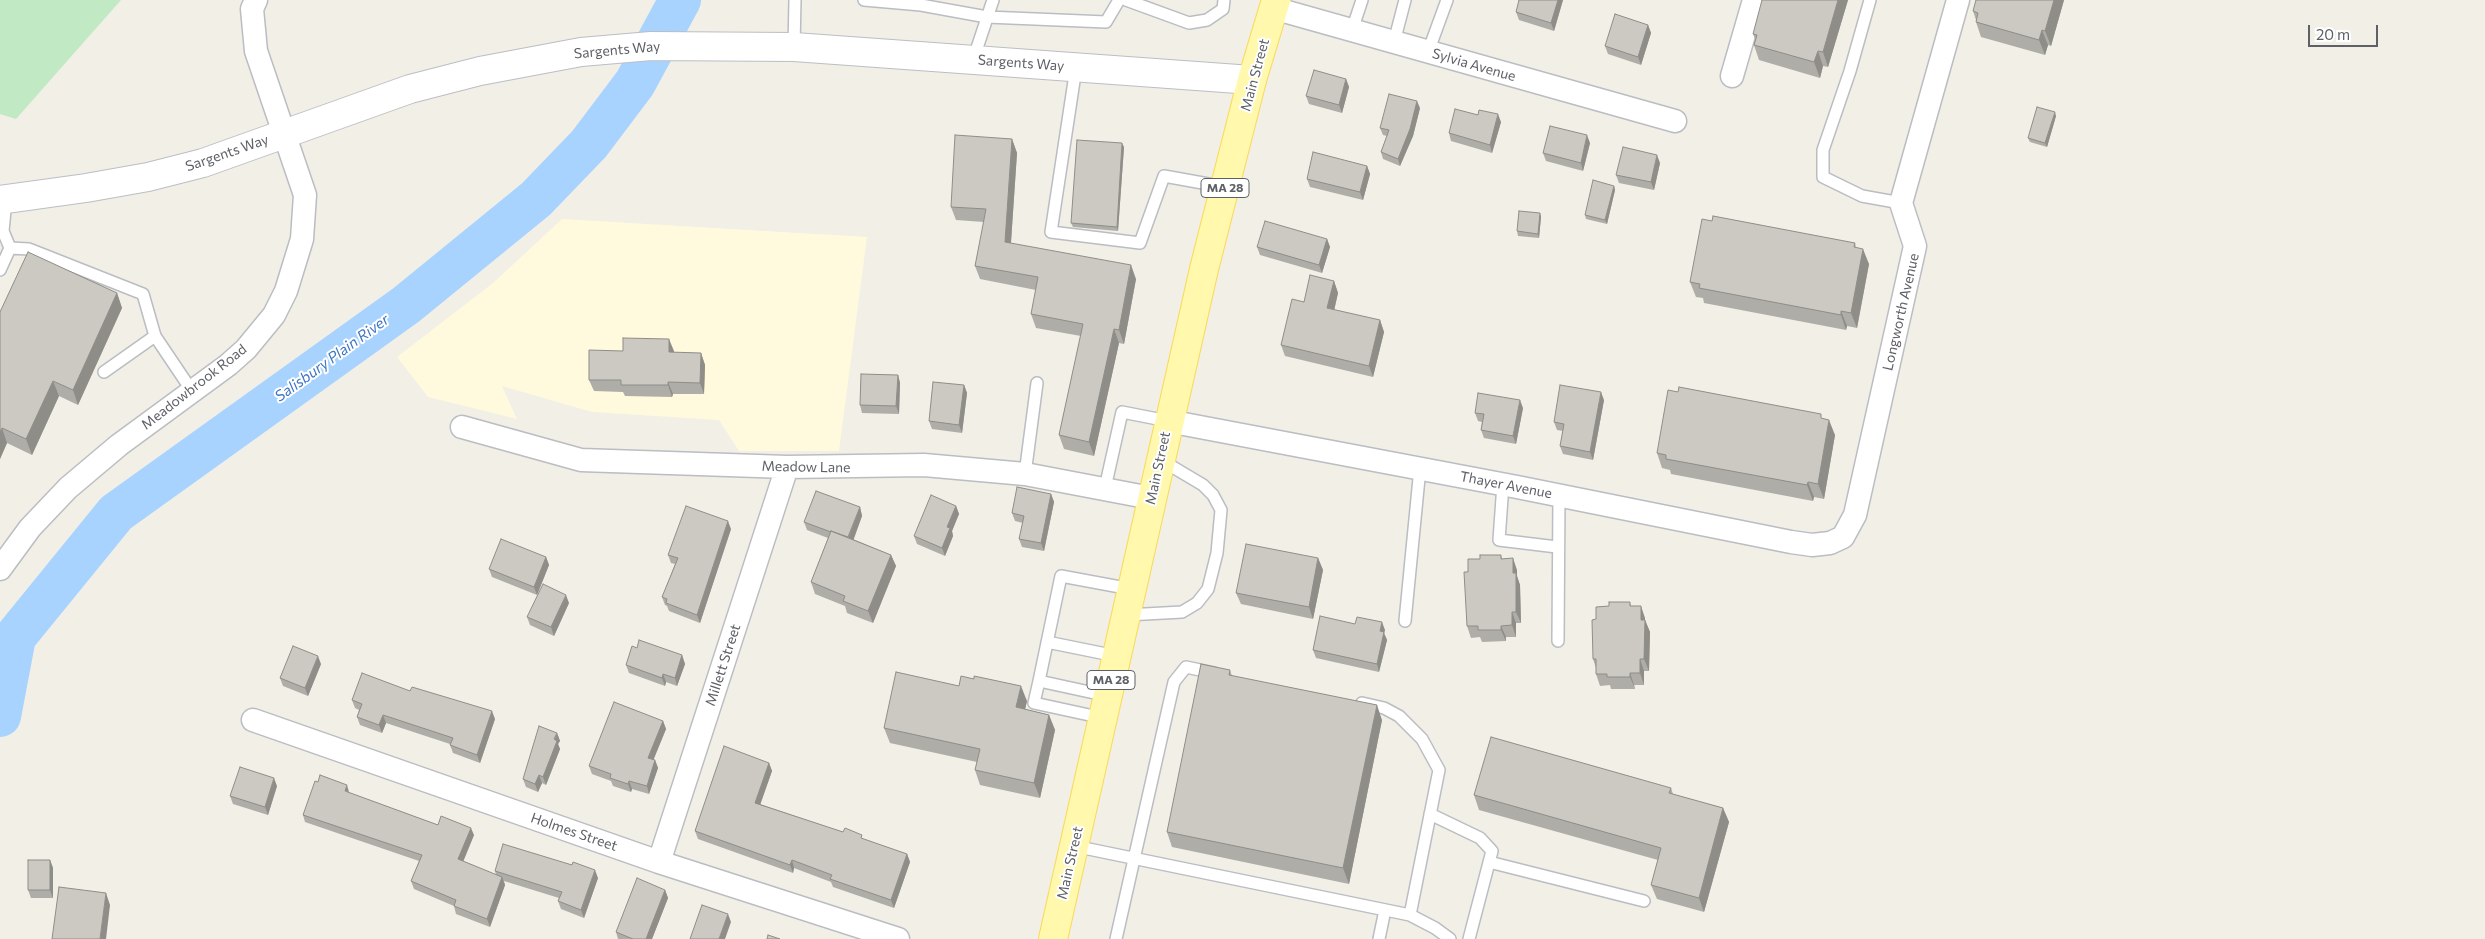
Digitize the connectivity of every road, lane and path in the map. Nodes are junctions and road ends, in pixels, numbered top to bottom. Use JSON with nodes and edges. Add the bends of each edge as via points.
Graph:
{"nodes":[{"id":1,"x":256,"y":0,"type":"edge"},
{"id":2,"x":796,"y":0,"type":"edge"},
{"id":3,"x":864,"y":0,"type":"edge"},
{"id":4,"x":993,"y":0,"type":"edge"},
{"id":5,"x":1119,"y":0,"type":"edge"},
{"id":6,"x":1126,"y":0,"type":"edge"},
{"id":7,"x":1224,"y":0,"type":"edge"},
{"id":8,"x":1362,"y":0,"type":"edge"},
{"id":9,"x":1405,"y":0,"type":"edge"},
{"id":10,"x":1447,"y":0,"type":"edge"},
{"id":11,"x":1754,"y":0,"type":"edge"},
{"id":12,"x":1870,"y":0,"type":"edge"},
{"id":13,"x":1958,"y":0,"type":"edge"},
{"id":14,"x":1275,"y":4,"type":"edge"},
{"id":15,"x":987,"y":18,"type":"junction"},
{"id":16,"x":1352,"y":30,"type":"junction"},
{"id":17,"x":1394,"y":42,"type":"junction"},
{"id":18,"x":794,"y":47,"type":"junction"},
{"id":19,"x":1428,"y":52,"type":"junction"},
{"id":20,"x":973,"y":60,"type":"junction"},
{"id":21,"x":1076,"y":67,"type":"junction"},
{"id":22,"x":1732,"y":76,"type":"dead end"},
{"id":23,"x":1252,"y":80,"type":"junction"},
{"id":24,"x":1674,"y":121,"type":"dead end"},
{"id":25,"x":284,"y":133,"type":"junction"},
{"id":26,"x":1225,"y":187,"type":"junction"},
{"id":27,"x":3,"y":200,"type":"edge"},
{"id":28,"x":1901,"y":202,"type":"junction"},
{"id":29,"x":10,"y":248,"type":"junction"},
{"id":30,"x":0,"y":270,"type":"edge"},
{"id":31,"x":155,"y":336,"type":"junction"},
{"id":32,"x":104,"y":372,"type":"dead end"},
{"id":33,"x":1037,"y":384,"type":"dead end"},
{"id":34,"x":192,"y":391,"type":"junction"},
{"id":35,"x":1168,"y":421,"type":"junction"},
{"id":36,"x":462,"y":427,"type":"dead end"},
{"id":37,"x":1160,"y":459,"type":"junction"},
{"id":38,"x":788,"y":467,"type":"junction"},
{"id":39,"x":1420,"y":468,"type":"junction"},
{"id":40,"x":1025,"y":474,"type":"junction"},
{"id":41,"x":1504,"y":484,"type":"junction"},
{"id":42,"x":1105,"y":488,"type":"junction"},
{"id":43,"x":1558,"y":495,"type":"junction"},
{"id":44,"x":1151,"y":498,"type":"junction"},
{"id":45,"x":1843,"y":538,"type":"joint"},
{"id":46,"x":1557,"y":546,"type":"junction"},
{"id":47,"x":0,"y":570,"type":"edge"},
{"id":48,"x":1128,"y":602,"type":"junction"},
{"id":49,"x":1405,"y":620,"type":"dead end"},
{"id":50,"x":1558,"y":641,"type":"dead end"},
{"id":51,"x":1047,"y":642,"type":"junction"},
{"id":52,"x":1116,"y":656,"type":"junction"},
{"id":53,"x":1224,"y":675,"type":"edge"},
{"id":54,"x":1039,"y":681,"type":"junction"},
{"id":55,"x":1346,"y":700,"type":"edge"},
{"id":56,"x":1105,"y":707,"type":"junction"},
{"id":57,"x":253,"y":720,"type":"dead end"},
{"id":58,"x":1430,"y":814,"type":"junction"},
{"id":59,"x":1074,"y":846,"type":"junction"},
{"id":60,"x":1135,"y":858,"type":"junction"},
{"id":61,"x":659,"y":862,"type":"junction"},
{"id":62,"x":1489,"y":862,"type":"junction"},
{"id":63,"x":1644,"y":901,"type":"dead end"},
{"id":64,"x":1385,"y":910,"type":"junction"},
{"id":65,"x":1410,"y":916,"type":"junction"},
{"id":66,"x":898,"y":939,"type":"edge"},
{"id":67,"x":1053,"y":939,"type":"edge"},
{"id":68,"x":1116,"y":939,"type":"edge"},
{"id":69,"x":1379,"y":939,"type":"edge"},
{"id":70,"x":1450,"y":939,"type":"edge"},
{"id":71,"x":1469,"y":939,"type":"edge"}],
"edges":[{"from":1,"to":25,"type":"street","name":"Meadowbrook Road","via":[[252,9],[256,51]]},
{"from":2,"to":18,"type":"lane"},
{"from":3,"to":15,"type":"lane","via":[[922,5]]},
{"from":4,"to":15,"type":"lane"},
{"from":5,"to":15,"type":"lane","via":[[1106,22]]},
{"from":6,"to":7,"type":"lane","via":[[1189,23],[1207,20],[1223,9]]},
{"from":8,"to":16,"type":"lane"},
{"from":9,"to":17,"type":"lane"},
{"from":10,"to":19,"type":"lane"},
{"from":11,"to":22,"type":"street"},
{"from":12,"to":28,"type":"lane","via":[[1823,150],[1823,177],[1862,196]]},
{"from":13,"to":28,"type":"street"},
{"from":14,"to":16,"type":"street","name":"Sylvia Avenue"},
{"from":14,"to":23,"type":"main road","name":"Main Street","number":"MA 28"},
{"from":15,"to":20,"type":"lane"},
{"from":16,"to":17,"type":"street","name":"Sylvia Avenue"},
{"from":17,"to":19,"type":"street","name":"Sylvia Avenue"},
{"from":18,"to":20,"type":"main road","name":"Sargents Way"},
{"from":18,"to":25,"type":"main road","name":"Sargents Way","via":[[651,46],[581,52],[480,71],[410,89]]},
{"from":19,"to":24,"type":"street","name":"Sylvia Avenue"},
{"from":20,"to":21,"type":"main road","name":"Sargents Way"},
{"from":21,"to":23,"type":"main road","name":"Sargents Way"},
{"from":21,"to":26,"type":"lane","via":[[1051,232],[1140,243],[1164,176]]},
{"from":23,"to":26,"type":"main road","name":"Main Street","number":"MA 28"},
{"from":25,"to":27,"type":"main road","name":"Sargents Way","via":[[203,163],[148,177]]},
{"from":25,"to":34,"type":"street","name":"Meadowbrook Road","via":[[305,195],[302,239],[286,291],[274,315],[246,349]]},
{"from":26,"to":35,"type":"main road","name":"Main Street","number":"MA 28"},
{"from":27,"to":29,"type":"lane","via":[[3,231]]},
{"from":28,"to":45,"type":"street","name":"Longworth Avenue","via":[[1916,246],[1856,515]]},
{"from":29,"to":30,"type":"lane"},
{"from":29,"to":31,"type":"lane","via":[[28,250],[143,294]]},
{"from":31,"to":32,"type":"lane"},
{"from":31,"to":34,"type":"lane"},
{"from":33,"to":40,"type":"lane"},
{"from":34,"to":47,"type":"street","name":"Meadowbrook Road","via":[[68,488],[30,528]]},
{"from":35,"to":37,"type":"main road","name":"Main Street","number":"MA 28"},
{"from":35,"to":39,"type":"street","name":"Thayer Avenue"},
{"from":35,"to":42,"type":"lane","via":[[1122,412]]},
{"from":36,"to":38,"type":"street","name":"Meadow Lane","via":[[581,460]]},
{"from":37,"to":44,"type":"main road","name":"Main Street","number":"MA 28"},
{"from":37,"to":48,"type":"lane","via":[[1214,495],[1221,510],[1217,553],[1208,589],[1197,603],[1182,612]]},
{"from":38,"to":40,"type":"street","name":"Meadow Lane","via":[[924,466]]},
{"from":38,"to":61,"type":"street","name":"Millett Street"},
{"from":39,"to":41,"type":"street","name":"Thayer Avenue"},
{"from":39,"to":49,"type":"lane"},
{"from":40,"to":42,"type":"street","name":"Meadow Lane"},
{"from":41,"to":43,"type":"street","name":"Thayer Avenue"},
{"from":41,"to":46,"type":"lane","via":[[1499,540]]},
{"from":42,"to":44,"type":"street","name":"Meadow Lane"},
{"from":43,"to":45,"type":"street","name":"Thayer Avenue","via":[[1791,542],[1820,544]]},
{"from":43,"to":46,"type":"lane"},
{"from":44,"to":48,"type":"main road","name":"Main Street","number":"MA 28"},
{"from":46,"to":50,"type":"lane"},
{"from":48,"to":51,"type":"lane","via":[[1061,576]]},
{"from":48,"to":52,"type":"main road","name":"Main Street","number":"MA 28"},
{"from":51,"to":52,"type":"lane"},
{"from":51,"to":54,"type":"lane"},
{"from":52,"to":56,"type":"main road","name":"Main Street","number":"MA 28"},
{"from":53,"to":60,"type":"lane","via":[[1186,667],[1174,682]]},
{"from":54,"to":56,"type":"lane"},
{"from":54,"to":56,"type":"lane","via":[[1034,703]]},
{"from":55,"to":58,"type":"lane","via":[[1384,708],[1399,716],[1422,740],[1439,770]]},
{"from":56,"to":59,"type":"main road","name":"Main Street","number":"MA 28"},
{"from":57,"to":61,"type":"street","name":"Holmes Street"},
{"from":58,"to":62,"type":"lane","via":[[1480,838],[1492,851]]},
{"from":58,"to":65,"type":"lane"},
{"from":59,"to":60,"type":"lane"},
{"from":59,"to":67,"type":"main road","name":"Main Street","number":"MA 28"},
{"from":60,"to":64,"type":"lane"},
{"from":60,"to":68,"type":"lane"},
{"from":61,"to":66,"type":"street","name":"Holmes Street"},
{"from":62,"to":63,"type":"lane"},
{"from":62,"to":71,"type":"lane"},
{"from":64,"to":65,"type":"lane"},
{"from":64,"to":69,"type":"lane"},
{"from":65,"to":70,"type":"lane"}]}
